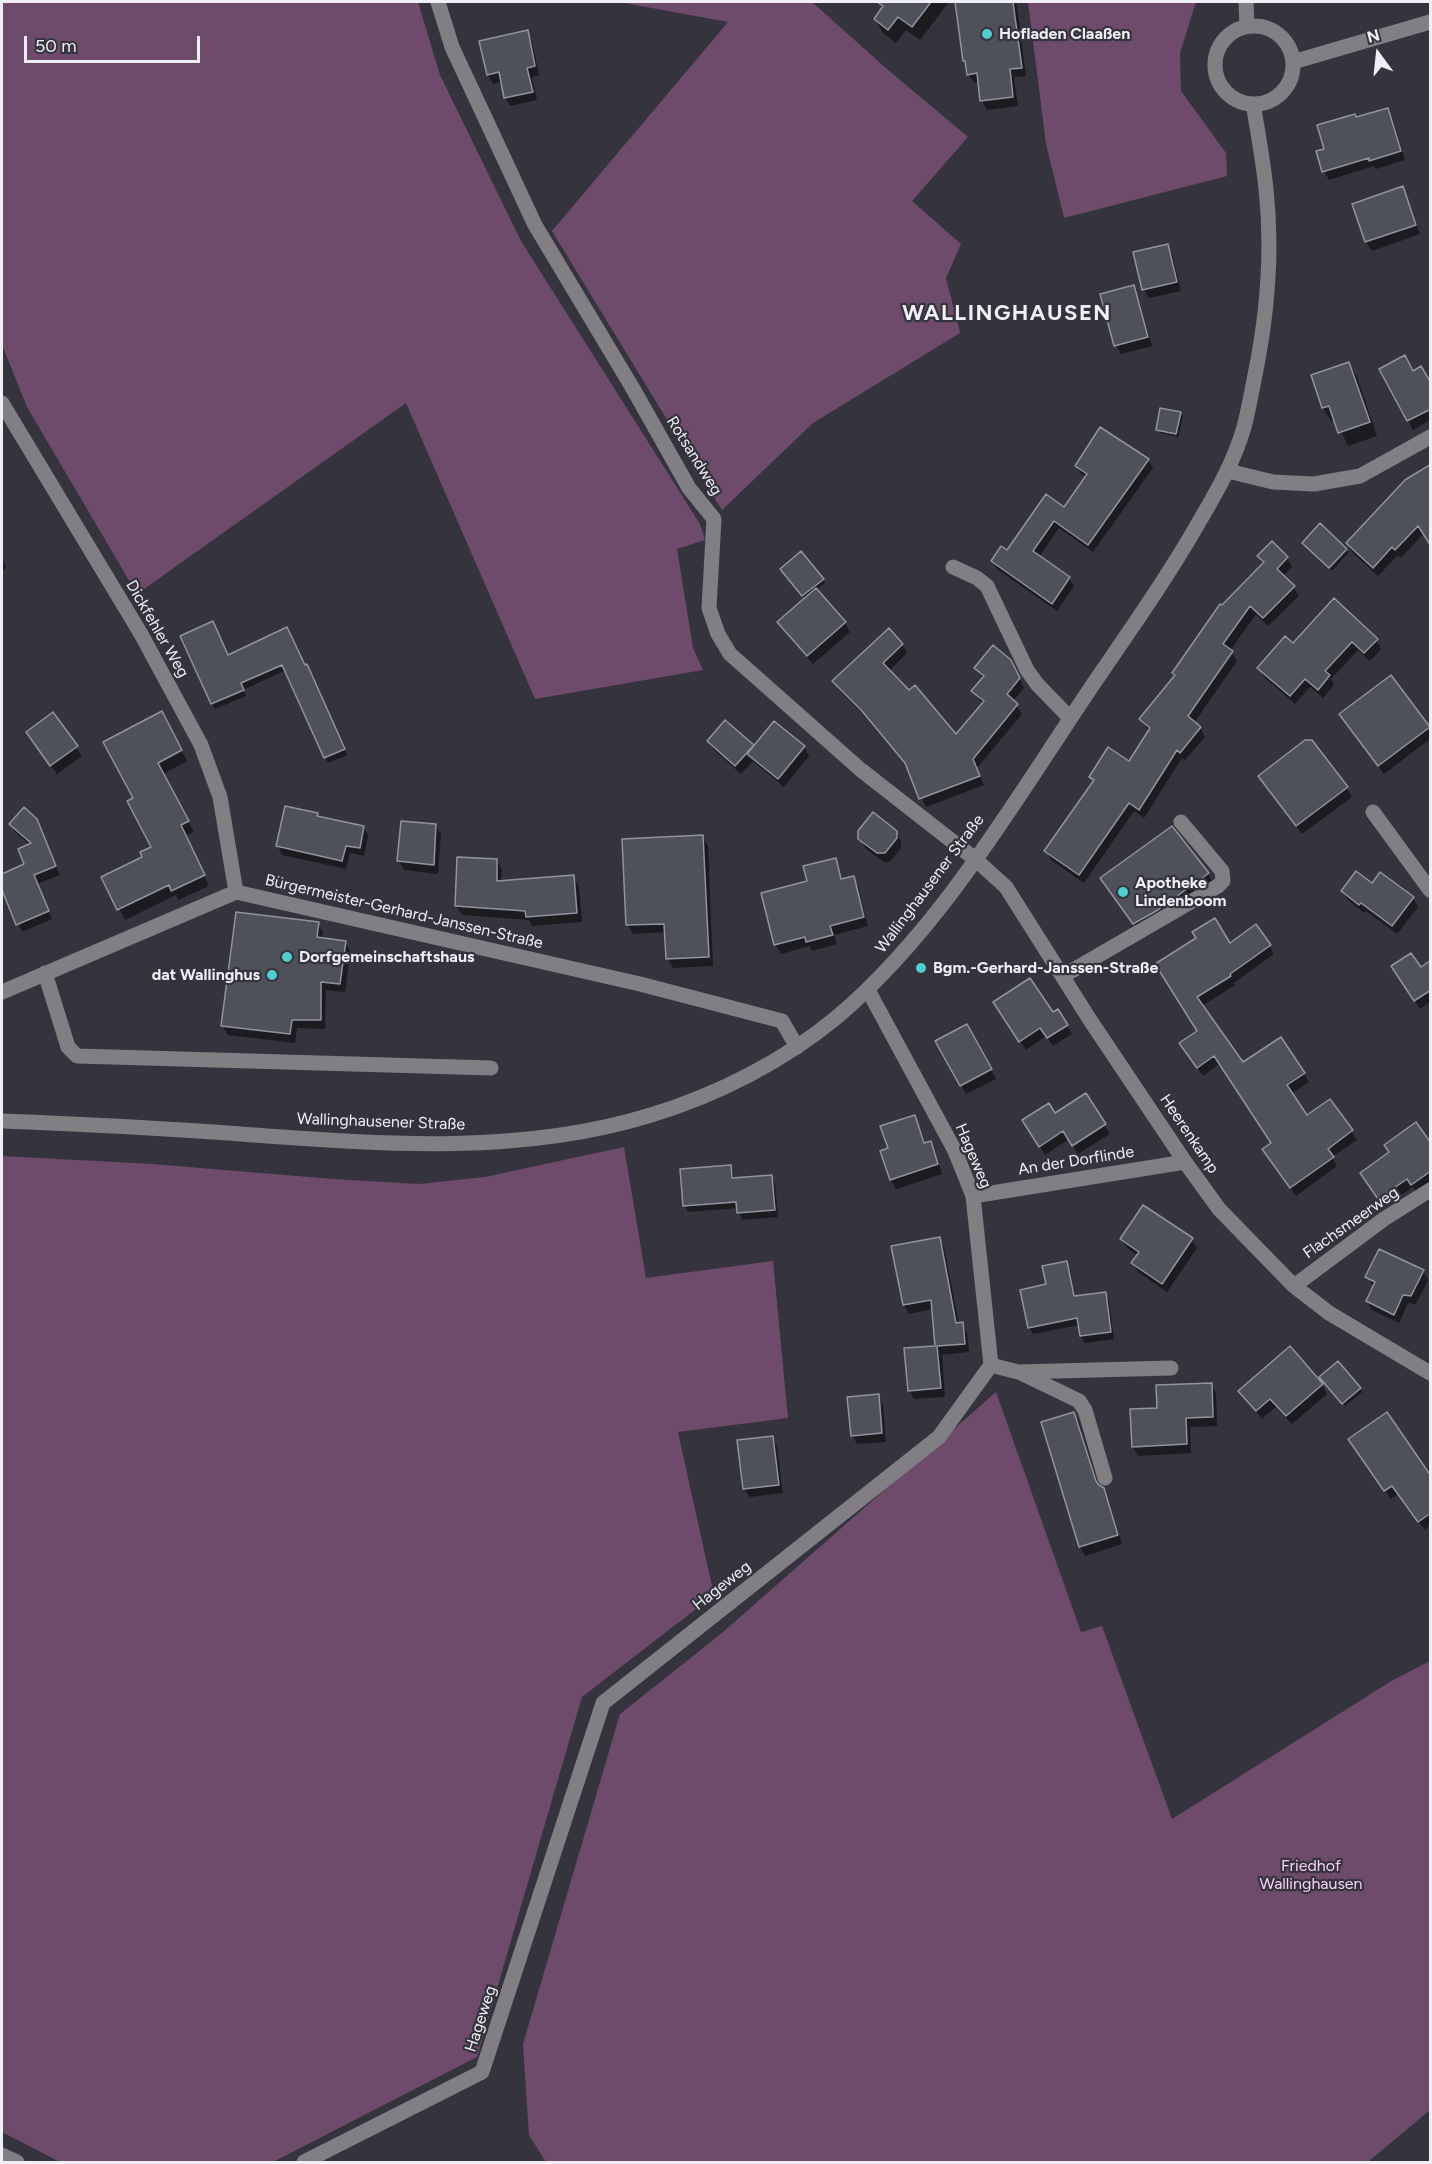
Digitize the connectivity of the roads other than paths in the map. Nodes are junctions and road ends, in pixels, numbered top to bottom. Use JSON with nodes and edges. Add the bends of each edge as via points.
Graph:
{"nodes":[{"id":1,"x":438,"y":2,"type":"edge"},
{"id":2,"x":1246,"y":2,"type":"edge"},
{"id":3,"x":1431,"y":22,"type":"edge"},
{"id":4,"x":1247,"y":26,"type":"junction"},
{"id":5,"x":1293,"y":62,"type":"junction"},
{"id":6,"x":1253,"y":104,"type":"junction"},
{"id":7,"x":2,"y":403,"type":"edge"},
{"id":8,"x":1431,"y":437,"type":"edge"},
{"id":9,"x":1228,"y":471,"type":"junction"},
{"id":10,"x":953,"y":567,"type":"dead end"},
{"id":11,"x":1070,"y":718,"type":"junction"},
{"id":12,"x":1372,"y":812,"type":"dead end"},
{"id":13,"x":1181,"y":822,"type":"dead end"},
{"id":14,"x":975,"y":860,"type":"junction"},
{"id":15,"x":1431,"y":890,"type":"edge"},
{"id":16,"x":236,"y":892,"type":"junction"},
{"id":17,"x":45,"y":973,"type":"junction"},
{"id":18,"x":1063,"y":976,"type":"junction"},
{"id":19,"x":868,"y":990,"type":"junction"},
{"id":20,"x":2,"y":992,"type":"edge"},
{"id":21,"x":797,"y":1047,"type":"junction"},
{"id":22,"x":491,"y":1068,"type":"dead end"},
{"id":23,"x":2,"y":1120,"type":"edge"},
{"id":24,"x":1185,"y":1162,"type":"junction"},
{"id":25,"x":1431,"y":1190,"type":"edge"},
{"id":26,"x":973,"y":1197,"type":"junction"},
{"id":27,"x":1294,"y":1286,"type":"junction"},
{"id":28,"x":991,"y":1365,"type":"junction"},
{"id":29,"x":1171,"y":1368,"type":"dead end"},
{"id":30,"x":1018,"y":1372,"type":"junction"},
{"id":31,"x":1431,"y":1373,"type":"edge"},
{"id":32,"x":1105,"y":1478,"type":"dead end"},
{"id":33,"x":2,"y":2155,"type":"edge"},
{"id":34,"x":17,"y":2163,"type":"edge"},
{"id":35,"x":304,"y":2163,"type":"edge"}],
"edges":[{"from":1,"to":14,"type":"street","name":"Rotsandweg","via":[[452,47],[535,225],[689,488],[714,519],[709,608],[730,654],[861,770]]},
{"from":2,"to":4,"type":"street"},
{"from":3,"to":5,"type":"street"},
{"from":4,"to":5,"type":"street","via":[[1267,28],[1283,38]]},
{"from":4,"to":6,"type":"street","via":[[1224,38],[1214,62],[1221,86],[1230,96]]},
{"from":5,"to":6,"type":"street","via":[[1286,87],[1266,102]]},
{"from":6,"to":9,"type":"street","name":"Wallinghausener Straße","via":[[1267,192],[1268,289],[1245,425]]},
{"from":7,"to":16,"type":"street","name":"Dickfehler Weg","via":[[141,634],[201,745],[220,797]]},
{"from":8,"to":9,"type":"street","via":[[1360,476],[1314,484],[1272,482]]},
{"from":9,"to":11,"type":"street","name":"Wallinghausener Straße","via":[[1174,564]]},
{"from":10,"to":11,"type":"street","via":[[987,586],[1028,670]]},
{"from":11,"to":14,"type":"street","name":"Wallinghausener Straße"},
{"from":12,"to":15,"type":"street"},
{"from":13,"to":18,"type":"street","via":[[1222,871],[1223,881]]},
{"from":14,"to":18,"type":"street","name":"Heerenkamp","via":[[1006,887]]},
{"from":14,"to":19,"type":"street","name":"Wallinghausener Straße","via":[[908,948]]},
{"from":16,"to":17,"type":"street"},
{"from":16,"to":21,"type":"street","name":"Bürgermeister-Gerhard-Janssen-Straße","via":[[640,984],[782,1021]]},
{"from":17,"to":20,"type":"street"},
{"from":17,"to":22,"type":"street","via":[[68,1047],[77,1056]]},
{"from":18,"to":24,"type":"street","name":"Heerenkamp"},
{"from":19,"to":21,"type":"street","name":"Wallinghausener Straße"},
{"from":19,"to":26,"type":"street","name":"Hageweg","via":[[955,1151]]},
{"from":21,"to":23,"type":"street","name":"Wallinghausener Straße","via":[[722,1088],[652,1115],[534,1140],[421,1144]]},
{"from":24,"to":26,"type":"street","name":"An der Dorflinde"},
{"from":24,"to":27,"type":"street","name":"Heerenkamp","via":[[1219,1209]]},
{"from":25,"to":27,"type":"street","name":"Flachsmeerweg","via":[[1384,1219]]},
{"from":26,"to":28,"type":"street","name":"Hageweg"},
{"from":27,"to":31,"type":"street","name":"Heerenkamp","via":[[1384,1347]]},
{"from":28,"to":30,"type":"street"},
{"from":28,"to":35,"type":"street","name":"Hageweg","via":[[939,1437],[603,1703],[482,2072]]},
{"from":29,"to":30,"type":"street"},
{"from":30,"to":32,"type":"street","via":[[1079,1401]]},
{"from":33,"to":34,"type":"street"}]}
